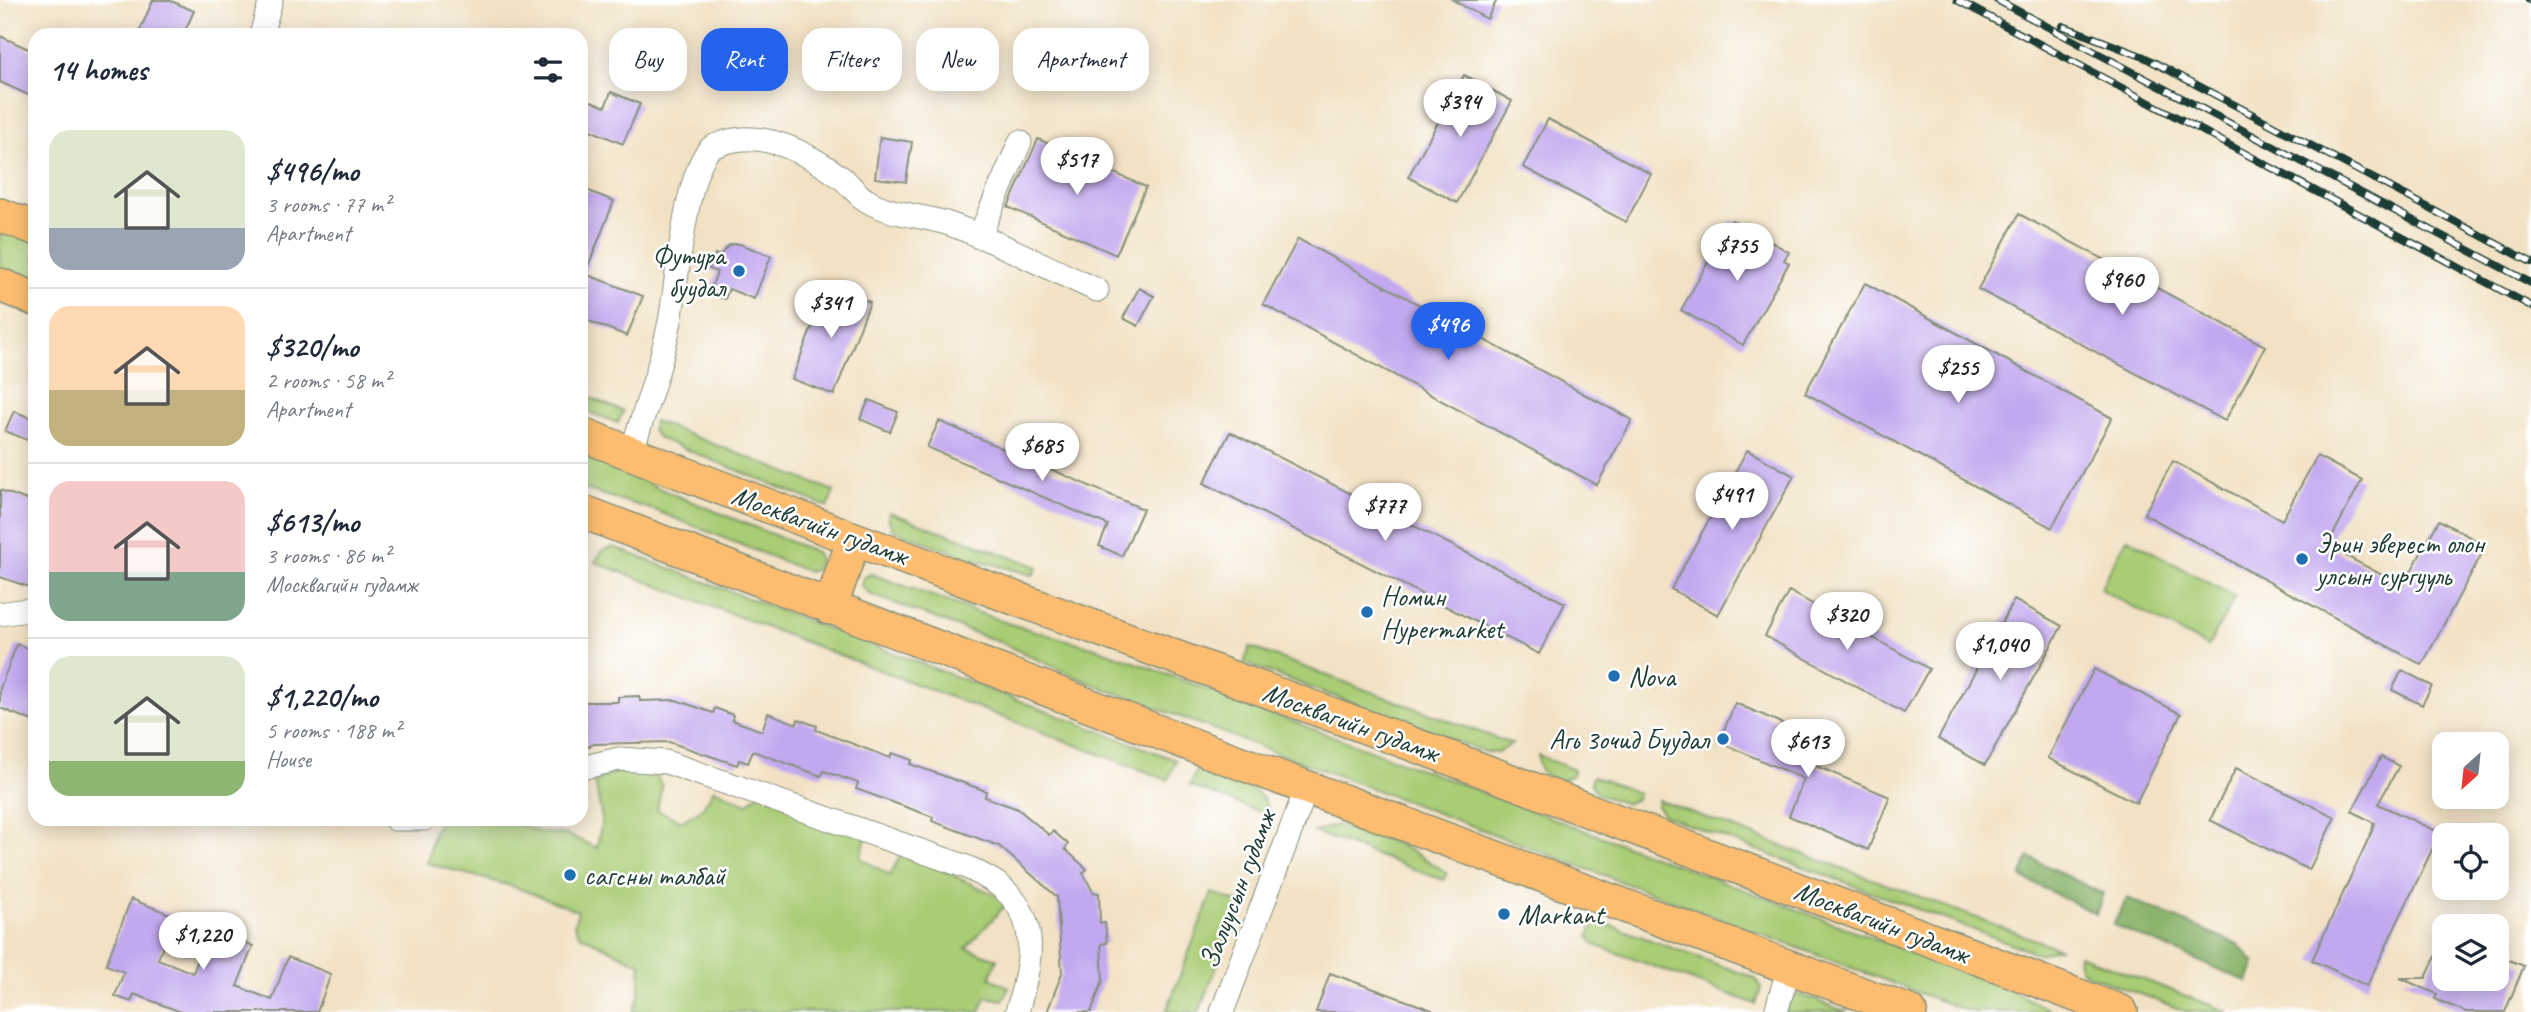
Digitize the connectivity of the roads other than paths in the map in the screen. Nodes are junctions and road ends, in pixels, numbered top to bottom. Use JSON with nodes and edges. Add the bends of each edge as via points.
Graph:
{"nodes":[{"id":1,"x":271,"y":0,"type":"edge"},
{"id":2,"x":263,"y":28,"type":"edge"},
{"id":3,"x":1020,"y":142,"type":"dead end"},
{"id":4,"x":0,"y":215,"type":"edge"},
{"id":5,"x":28,"y":225,"type":"edge"},
{"id":6,"x":979,"y":237,"type":"junction"},
{"id":7,"x":0,"y":285,"type":"edge"},
{"id":8,"x":1097,"y":290,"type":"dead end"},
{"id":9,"x":28,"y":296,"type":"edge"},
{"id":10,"x":588,"y":437,"type":"edge"},
{"id":11,"x":631,"y":453,"type":"junction"},
{"id":12,"x":588,"y":514,"type":"edge"},
{"id":13,"x":853,"y":539,"type":"junction"},
{"id":14,"x":830,"y":608,"type":"junction"},
{"id":15,"x":28,"y":610,"type":"edge"},
{"id":16,"x":0,"y":614,"type":"edge"},
{"id":17,"x":588,"y":766,"type":"edge"},
{"id":18,"x":1307,"y":787,"type":"junction"},
{"id":19,"x":1790,"y":967,"type":"junction"},
{"id":20,"x":1017,"y":1012,"type":"edge"},
{"id":21,"x":1222,"y":1012,"type":"edge"},
{"id":22,"x":1776,"y":1012,"type":"edge"},
{"id":23,"x":1910,"y":1012,"type":"edge"},
{"id":24,"x":2120,"y":1012,"type":"edge"}],
"edges":[{"from":1,"to":2,"type":"street"},
{"from":3,"to":6,"type":"street"},
{"from":4,"to":5,"type":"highway"},
{"from":6,"to":8,"type":"street"},
{"from":6,"to":11,"type":"street","via":[[951,224],[866,200],[808,155],[769,141],[741,138],[712,147],[691,195],[670,321]]},
{"from":7,"to":9,"type":"highway"},
{"from":10,"to":11,"type":"highway","name":"Москвагийн гудамж"},
{"from":11,"to":13,"type":"highway","name":"Москвагийн гудамж"},
{"from":12,"to":14,"type":"highway"},
{"from":13,"to":14,"type":"highway"},
{"from":13,"to":24,"type":"highway","name":"Москвагийн гудамж","via":[[1450,758]]},
{"from":14,"to":18,"type":"highway"},
{"from":15,"to":16,"type":"street"},
{"from":17,"to":20,"type":"street","via":[[619,759],[666,762],[967,867],[997,884],[1020,908],[1031,940],[1029,970]]},
{"from":18,"to":19,"type":"highway"},
{"from":18,"to":21,"type":"street","name":"Залуусын гудамж"},
{"from":19,"to":22,"type":"street"},
{"from":19,"to":23,"type":"highway"}]}
